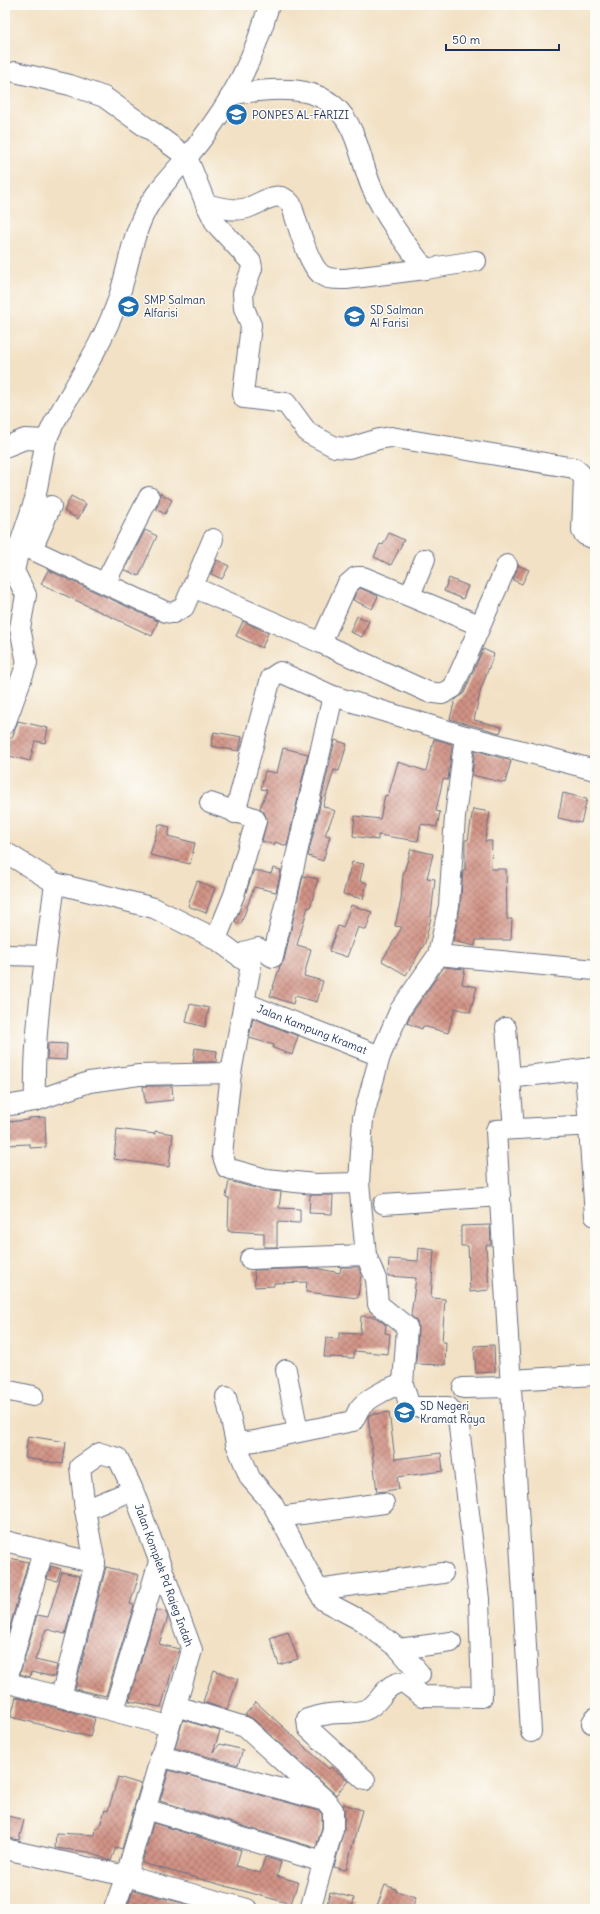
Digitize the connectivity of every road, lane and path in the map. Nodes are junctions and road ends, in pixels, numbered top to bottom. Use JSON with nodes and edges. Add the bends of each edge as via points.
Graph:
{"nodes":[{"id":1,"x":270,"y":5,"type":"edge"},
{"id":2,"x":15,"y":72,"type":"dead end"},
{"id":3,"x":233,"y":94,"type":"junction"},
{"id":4,"x":187,"y":157,"type":"junction"},
{"id":5,"x":206,"y":204,"type":"junction"},
{"id":6,"x":476,"y":261,"type":"dead end"},
{"id":7,"x":425,"y":268,"type":"junction"},
{"id":8,"x":46,"y":440,"type":"junction"},
{"id":9,"x":5,"y":447,"type":"edge"},
{"id":10,"x":149,"y":497,"type":"dead end"},
{"id":11,"x":51,"y":506,"type":"dead end"},
{"id":12,"x":213,"y":539,"type":"dead end"},
{"id":13,"x":595,"y":539,"type":"edge"},
{"id":14,"x":26,"y":547,"type":"junction"},
{"id":15,"x":425,"y":559,"type":"dead end"},
{"id":16,"x":507,"y":565,"type":"dead end"},
{"id":17,"x":105,"y":583,"type":"junction"},
{"id":18,"x":193,"y":587,"type":"junction"},
{"id":19,"x":410,"y":595,"type":"junction"},
{"id":20,"x":479,"y":625,"type":"junction"},
{"id":21,"x":321,"y":643,"type":"junction"},
{"id":22,"x":333,"y":696,"type":"junction"},
{"id":23,"x":5,"y":724,"type":"edge"},
{"id":24,"x":465,"y":736,"type":"junction"},
{"id":25,"x":595,"y":770,"type":"edge"},
{"id":26,"x":210,"y":803,"type":"dead end"},
{"id":27,"x":235,"y":812,"type":"junction"},
{"id":28,"x":5,"y":852,"type":"edge"},
{"id":29,"x":51,"y":880,"type":"junction"},
{"id":30,"x":43,"y":903,"type":"dead end"},
{"id":31,"x":216,"y":939,"type":"junction"},
{"id":32,"x":5,"y":955,"type":"edge"},
{"id":33,"x":438,"y":955,"type":"junction"},
{"id":34,"x":45,"y":956,"type":"junction"},
{"id":35,"x":242,"y":959,"type":"junction"},
{"id":36,"x":595,"y":970,"type":"edge"},
{"id":37,"x":245,"y":1003,"type":"junction"},
{"id":38,"x":506,"y":1028,"type":"dead end"},
{"id":39,"x":380,"y":1056,"type":"junction"},
{"id":40,"x":590,"y":1068,"type":"edge"},
{"id":41,"x":231,"y":1073,"type":"junction"},
{"id":42,"x":510,"y":1078,"type":"junction"},
{"id":43,"x":35,"y":1101,"type":"junction"},
{"id":44,"x":5,"y":1106,"type":"edge"},
{"id":45,"x":592,"y":1125,"type":"edge"},
{"id":46,"x":514,"y":1129,"type":"junction"},
{"id":47,"x":359,"y":1183,"type":"junction"},
{"id":48,"x":500,"y":1196,"type":"junction"},
{"id":49,"x":384,"y":1204,"type":"dead end"},
{"id":50,"x":595,"y":1216,"type":"edge"},
{"id":51,"x":366,"y":1255,"type":"junction"},
{"id":52,"x":250,"y":1259,"type":"dead end"},
{"id":53,"x":286,"y":1370,"type":"dead end"},
{"id":54,"x":595,"y":1375,"type":"edge"},
{"id":55,"x":511,"y":1383,"type":"junction"},
{"id":56,"x":403,"y":1384,"type":"junction"},
{"id":57,"x":463,"y":1388,"type":"dead end"},
{"id":58,"x":5,"y":1390,"type":"edge"},
{"id":59,"x":33,"y":1396,"type":"dead end"},
{"id":60,"x":226,"y":1397,"type":"dead end"},
{"id":61,"x":298,"y":1432,"type":"junction"},
{"id":62,"x":236,"y":1443,"type":"junction"},
{"id":63,"x":133,"y":1490,"type":"junction"},
{"id":64,"x":384,"y":1503,"type":"dead end"},
{"id":65,"x":85,"y":1510,"type":"junction"},
{"id":66,"x":279,"y":1517,"type":"junction"},
{"id":67,"x":5,"y":1541,"type":"edge"},
{"id":68,"x":43,"y":1550,"type":"junction"},
{"id":69,"x":159,"y":1562,"type":"junction"},
{"id":70,"x":94,"y":1563,"type":"junction"},
{"id":71,"x":443,"y":1573,"type":"dead end"},
{"id":72,"x":318,"y":1590,"type":"junction"},
{"id":73,"x":451,"y":1642,"type":"dead end"},
{"id":74,"x":399,"y":1649,"type":"junction"},
{"id":75,"x":420,"y":1674,"type":"dead end"},
{"id":76,"x":6,"y":1683,"type":"edge"},
{"id":77,"x":61,"y":1696,"type":"junction"},
{"id":78,"x":176,"y":1706,"type":"junction"},
{"id":79,"x":114,"y":1710,"type":"junction"},
{"id":80,"x":169,"y":1726,"type":"junction"},
{"id":81,"x":531,"y":1732,"type":"dead end"},
{"id":82,"x":160,"y":1756,"type":"junction"},
{"id":83,"x":365,"y":1780,"type":"dead end"},
{"id":84,"x":326,"y":1801,"type":"junction"},
{"id":85,"x":145,"y":1809,"type":"junction"},
{"id":86,"x":5,"y":1849,"type":"edge"},
{"id":87,"x":323,"y":1862,"type":"junction"},
{"id":88,"x":126,"y":1876,"type":"junction"},
{"id":89,"x":114,"y":1909,"type":"edge"},
{"id":90,"x":247,"y":1909,"type":"edge"},
{"id":91,"x":310,"y":1909,"type":"edge"}],
"edges":[{"from":1,"to":3,"type":"street","via":[[254,53]]},
{"from":2,"to":4,"type":"street","via":[[70,85],[104,97]]},
{"from":3,"to":4,"type":"street"},
{"from":3,"to":7,"type":"street","via":[[293,90],[311,93],[332,103],[345,117],[354,133],[372,187],[387,217]]},
{"from":4,"to":5,"type":"street"},
{"from":4,"to":8,"type":"street","via":[[146,210],[132,245],[108,326]]},
{"from":5,"to":7,"type":"street","via":[[228,209],[243,209],[274,196],[286,199],[291,204],[312,266],[322,276],[346,279]]},
{"from":5,"to":13,"type":"street","via":[[216,224],[251,262],[252,268],[243,293],[244,308],[250,325],[244,398],[286,404],[308,433],[336,447],[349,448],[391,438],[574,468],[584,479],[582,531]]},
{"from":6,"to":7,"type":"street"},
{"from":8,"to":9,"type":"street","via":[[25,438]]},
{"from":8,"to":14,"type":"street"},
{"from":10,"to":17,"type":"street"},
{"from":11,"to":14,"type":"street"},
{"from":12,"to":18,"type":"street"},
{"from":14,"to":17,"type":"street"},
{"from":14,"to":23,"type":"street","via":[[14,570],[26,595],[20,628],[27,663]]},
{"from":15,"to":19,"type":"street"},
{"from":16,"to":20,"type":"street"},
{"from":17,"to":18,"type":"street","via":[[173,613],[184,607]]},
{"from":18,"to":21,"type":"street"},
{"from":19,"to":20,"type":"street"},
{"from":19,"to":21,"type":"street","via":[[363,577],[356,577],[347,585]]},
{"from":20,"to":21,"type":"street","via":[[453,688],[442,694],[428,692]]},
{"from":22,"to":24,"type":"street"},
{"from":22,"to":27,"type":"street","via":[[280,672],[271,678]]},
{"from":22,"to":35,"type":"street","via":[[273,957],[258,948],[248,951]]},
{"from":24,"to":25,"type":"street"},
{"from":24,"to":33,"type":"street","via":[[455,817],[449,906]]},
{"from":26,"to":27,"type":"street"},
{"from":27,"to":31,"type":"street","via":[[254,818],[256,824],[234,895]]},
{"from":28,"to":29,"type":"street"},
{"from":29,"to":30,"type":"street"},
{"from":29,"to":31,"type":"street","via":[[154,908]]},
{"from":29,"to":34,"type":"street"},
{"from":31,"to":35,"type":"street"},
{"from":32,"to":34,"type":"street"},
{"from":33,"to":36,"type":"street"},
{"from":33,"to":39,"type":"street","via":[[400,1010]]},
{"from":34,"to":43,"type":"street","via":[[34,1071]]},
{"from":35,"to":37,"type":"street","via":[[251,965]]},
{"from":37,"to":39,"type":"street","name":"Jalan Kampung Kramat"},
{"from":37,"to":41,"type":"street"},
{"from":38,"to":42,"type":"street"},
{"from":39,"to":47,"type":"street","via":[[363,1118]]},
{"from":40,"to":42,"type":"street"},
{"from":40,"to":45,"type":"street"},
{"from":41,"to":43,"type":"street","via":[[139,1076],[89,1082]]},
{"from":41,"to":47,"type":"street","via":[[222,1154],[227,1168],[266,1179],[315,1184]]},
{"from":42,"to":46,"type":"street"},
{"from":43,"to":44,"type":"street"},
{"from":45,"to":46,"type":"street"},
{"from":45,"to":50,"type":"street"},
{"from":46,"to":48,"type":"street","via":[[496,1130]]},
{"from":47,"to":51,"type":"street"},
{"from":48,"to":49,"type":"street"},
{"from":48,"to":55,"type":"street"},
{"from":51,"to":52,"type":"street"},
{"from":51,"to":56,"type":"street","via":[[376,1279],[378,1304],[407,1327]]},
{"from":53,"to":61,"type":"street"},
{"from":54,"to":55,"type":"street"},
{"from":55,"to":57,"type":"street"},
{"from":55,"to":81,"type":"street"},
{"from":56,"to":61,"type":"street","via":[[395,1385],[359,1408],[354,1421]]},
{"from":56,"to":83,"type":"street","via":[[410,1407],[448,1406],[458,1418],[479,1599],[482,1697],[422,1696],[403,1682],[396,1683],[382,1694],[370,1708],[307,1719],[308,1728]]},
{"from":58,"to":59,"type":"street"},
{"from":60,"to":62,"type":"street"},
{"from":61,"to":62,"type":"street"},
{"from":62,"to":66,"type":"street","via":[[250,1478],[272,1503]]},
{"from":63,"to":65,"type":"street","name":"Jalan Komplek Pd Rajeg Indah"},
{"from":63,"to":65,"type":"street","name":"Jalan Komplek Pd Rajeg Indah","via":[[118,1458],[100,1453],[80,1467]]},
{"from":63,"to":69,"type":"street","name":"Jalan Komplek Pd Rajeg Indah"},
{"from":64,"to":66,"type":"street"},
{"from":65,"to":70,"type":"street","name":"Jalan Komplek Pd Rajeg Indah"},
{"from":66,"to":72,"type":"street"},
{"from":67,"to":68,"type":"street"},
{"from":68,"to":70,"type":"street"},
{"from":68,"to":76,"type":"street"},
{"from":69,"to":78,"type":"street","name":"Jalan Komplek Pd Rajeg Indah","via":[[191,1645],[191,1654]]},
{"from":69,"to":79,"type":"street"},
{"from":70,"to":77,"type":"street"},
{"from":71,"to":72,"type":"street"},
{"from":72,"to":74,"type":"street","via":[[324,1600],[362,1621]]},
{"from":73,"to":74,"type":"street"},
{"from":74,"to":75,"type":"street"},
{"from":76,"to":77,"type":"street"},
{"from":77,"to":79,"type":"street"},
{"from":78,"to":80,"type":"street","name":"Jalan Komplek Pd Rajeg Indah"},
{"from":78,"to":84,"type":"street","via":[[245,1726]]},
{"from":79,"to":80,"type":"street"},
{"from":80,"to":82,"type":"street","name":"Jalan Komplek Pd Rajeg Indah"},
{"from":82,"to":84,"type":"street"},
{"from":82,"to":85,"type":"street","name":"Jalan Komplek Pd Rajeg Indah"},
{"from":84,"to":87,"type":"street","via":[[333,1810],[333,1829]]},
{"from":85,"to":87,"type":"street"},
{"from":85,"to":88,"type":"street","name":"Jalan Komplek Pd Rajeg Indah"},
{"from":86,"to":88,"type":"street"},
{"from":87,"to":91,"type":"street"},
{"from":88,"to":89,"type":"street","name":"Jalan Komplek Pd Rajeg Indah"},
{"from":88,"to":90,"type":"street"}]}
